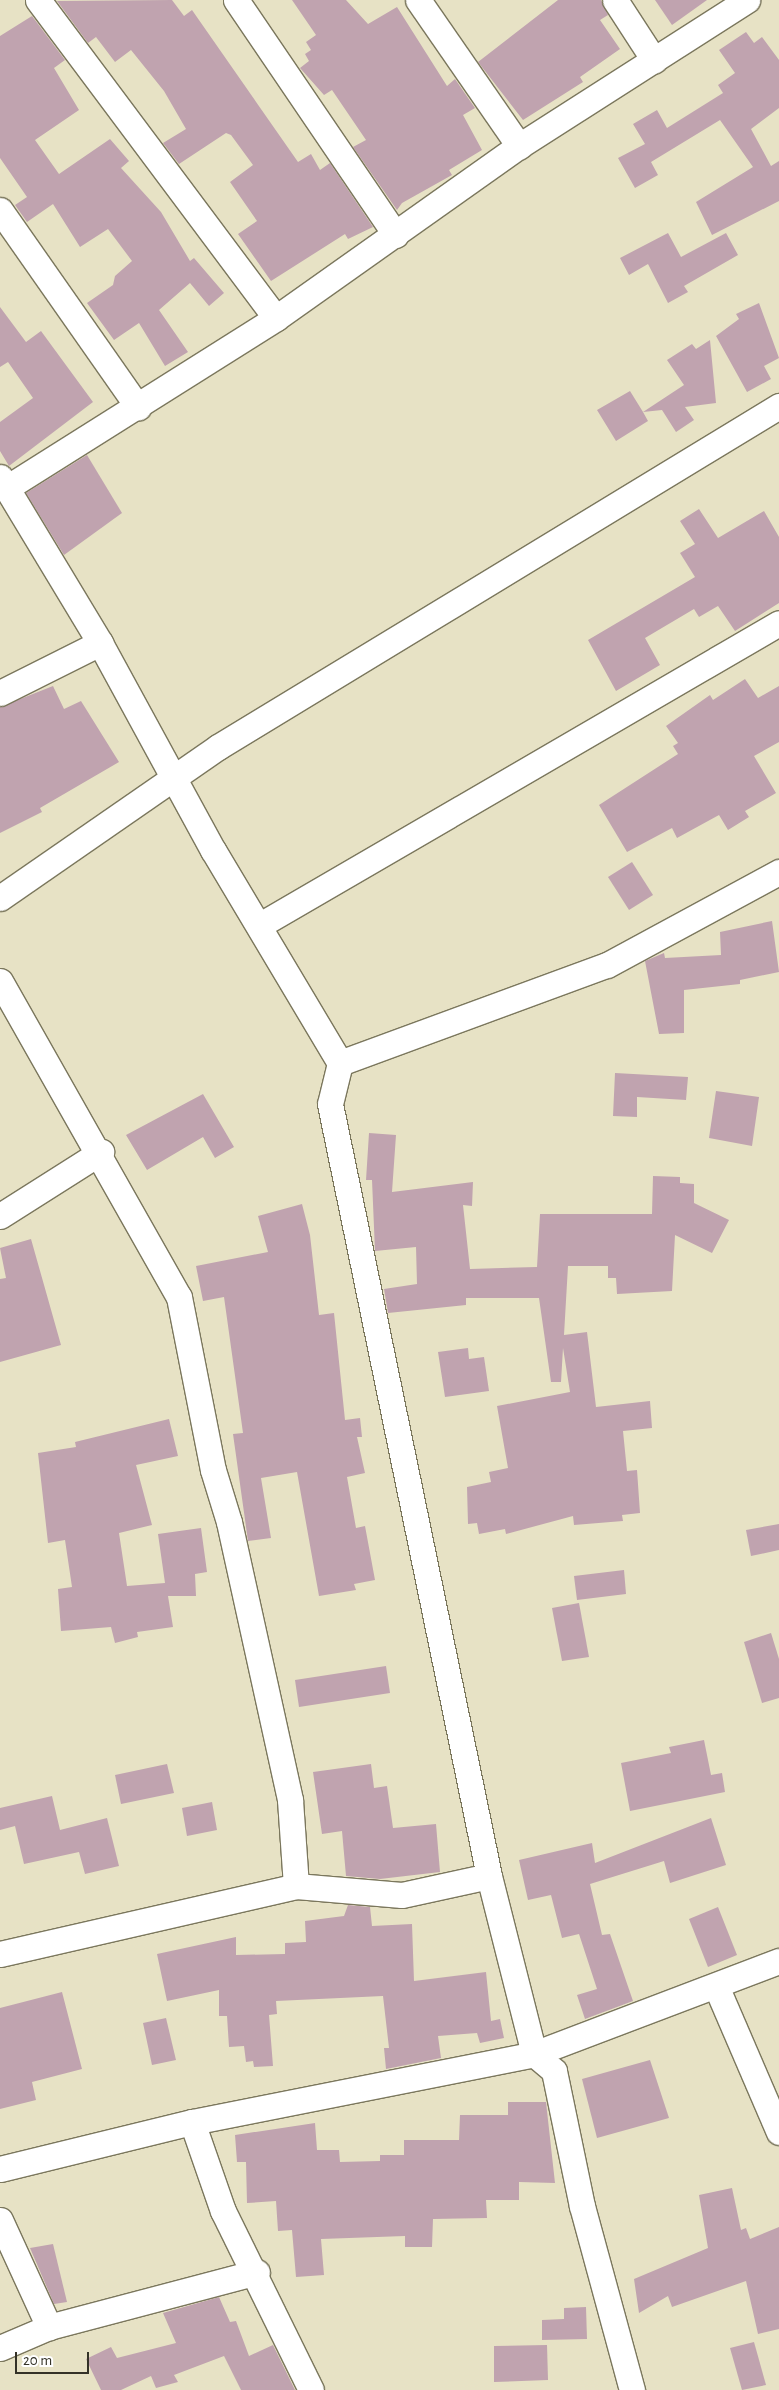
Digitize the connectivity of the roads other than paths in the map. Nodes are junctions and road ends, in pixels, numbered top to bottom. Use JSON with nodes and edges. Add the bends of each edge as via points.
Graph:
{"nodes":[{"id":1,"x":38,"y":0,"type":"edge"},
{"id":2,"x":236,"y":0,"type":"edge"},
{"id":3,"x":418,"y":0,"type":"edge"},
{"id":4,"x":615,"y":0,"type":"edge"},
{"id":5,"x":746,"y":0,"type":"edge"},
{"id":6,"x":654,"y":60,"type":"junction"},
{"id":7,"x":519,"y":146,"type":"junction"},
{"id":8,"x":0,"y":210,"type":"edge"},
{"id":9,"x":396,"y":235,"type":"junction"},
{"id":10,"x":276,"y":318,"type":"junction"},
{"id":11,"x":779,"y":406,"type":"edge"},
{"id":12,"x":138,"y":407,"type":"junction"},
{"id":13,"x":4,"y":482,"type":"edge"},
{"id":14,"x":779,"y":623,"type":"edge"},
{"id":15,"x":100,"y":642,"type":"junction"},
{"id":16,"x":0,"y":693,"type":"edge"},
{"id":17,"x":176,"y":778,"type":"junction"},
{"id":18,"x":779,"y":872,"type":"edge"},
{"id":19,"x":0,"y":898,"type":"edge"},
{"id":20,"x":260,"y":925,"type":"junction"},
{"id":21,"x":0,"y":981,"type":"edge"},
{"id":22,"x":340,"y":1064,"type":"junction"},
{"id":23,"x":101,"y":1152,"type":"junction"},
{"id":24,"x":0,"y":1216,"type":"edge"},
{"id":25,"x":489,"y":1876,"type":"junction"},
{"id":26,"x":296,"y":1886,"type":"junction"},
{"id":27,"x":0,"y":1954,"type":"edge"},
{"id":28,"x":779,"y":1961,"type":"edge"},
{"id":29,"x":716,"y":1986,"type":"junction"},
{"id":30,"x":534,"y":2054,"type":"junction"},
{"id":31,"x":192,"y":2122,"type":"junction"},
{"id":32,"x":779,"y":2132,"type":"edge"},
{"id":33,"x":0,"y":2169,"type":"edge"},
{"id":34,"x":0,"y":2220,"type":"edge"},
{"id":35,"x":257,"y":2272,"type":"junction"},
{"id":36,"x":49,"y":2327,"type":"junction"},
{"id":37,"x":0,"y":2348,"type":"edge"},
{"id":38,"x":311,"y":2390,"type":"edge"},
{"id":39,"x":632,"y":2390,"type":"edge"}],
"edges":[{"from":1,"to":10,"type":"street"},
{"from":2,"to":9,"type":"street"},
{"from":3,"to":7,"type":"street"},
{"from":4,"to":6,"type":"street"},
{"from":5,"to":6,"type":"street"},
{"from":6,"to":7,"type":"street"},
{"from":7,"to":9,"type":"street"},
{"from":8,"to":12,"type":"street"},
{"from":9,"to":10,"type":"street"},
{"from":10,"to":12,"type":"street"},
{"from":11,"to":17,"type":"street","via":[[218,747]]},
{"from":12,"to":13,"type":"street"},
{"from":13,"to":15,"type":"street"},
{"from":14,"to":20,"type":"street"},
{"from":15,"to":16,"type":"street"},
{"from":15,"to":17,"type":"street"},
{"from":17,"to":19,"type":"street"},
{"from":17,"to":20,"type":"street"},
{"from":18,"to":22,"type":"street","via":[[607,964]]},
{"from":20,"to":22,"type":"street"},
{"from":21,"to":23,"type":"street"},
{"from":22,"to":25,"type":"street","via":[[330,1104]]},
{"from":23,"to":24,"type":"street"},
{"from":23,"to":26,"type":"street","via":[[180,1297],[214,1470],[230,1522],[290,1800]]},
{"from":25,"to":26,"type":"street","via":[[402,1895]]},
{"from":25,"to":30,"type":"street"},
{"from":26,"to":27,"type":"street"},
{"from":28,"to":29,"type":"street"},
{"from":29,"to":30,"type":"street"},
{"from":29,"to":32,"type":"street"},
{"from":30,"to":31,"type":"street"},
{"from":30,"to":39,"type":"street","via":[[554,2071],[582,2206]]},
{"from":31,"to":33,"type":"street"},
{"from":31,"to":35,"type":"street","via":[[223,2211]]},
{"from":34,"to":36,"type":"street"},
{"from":35,"to":36,"type":"street"},
{"from":35,"to":38,"type":"street"},
{"from":36,"to":37,"type":"street"}]}
